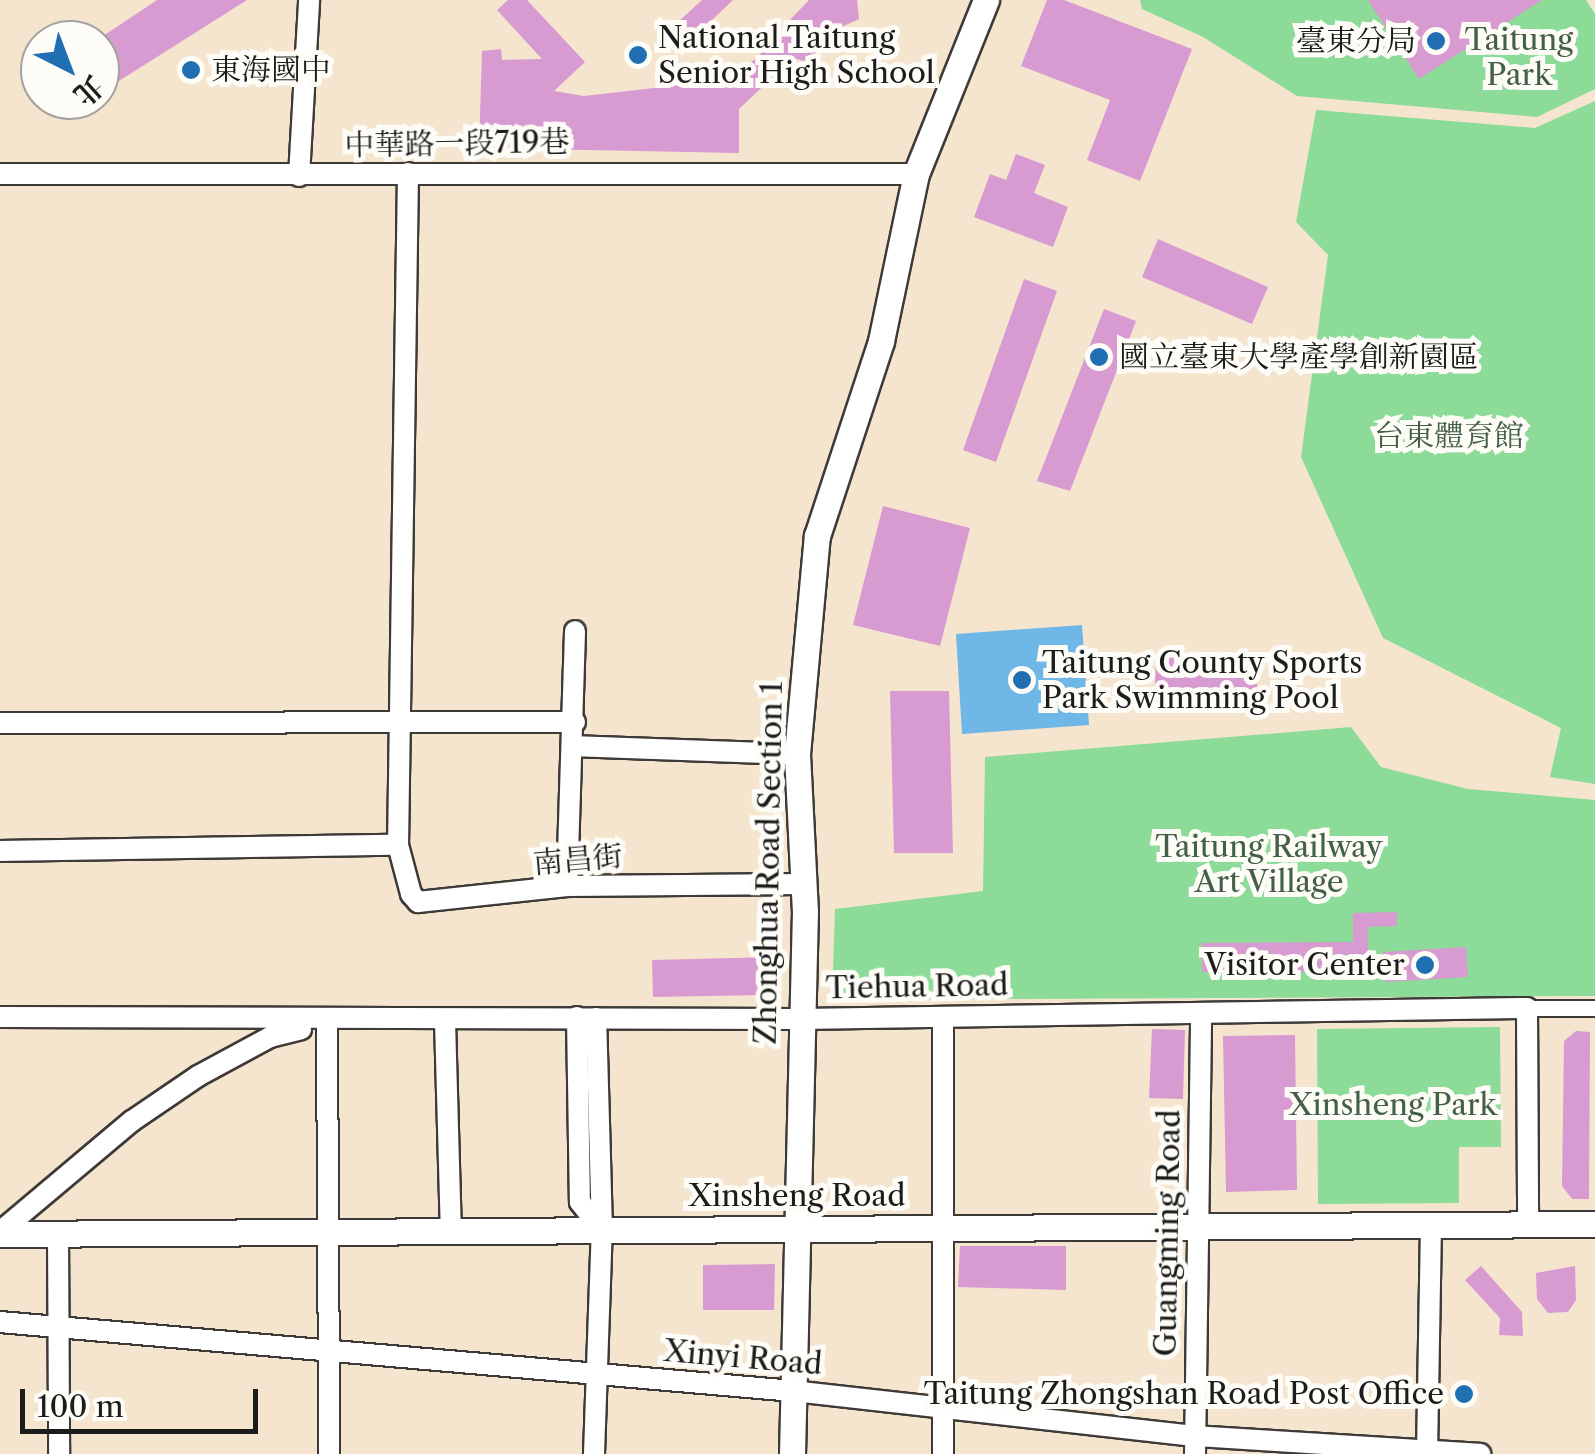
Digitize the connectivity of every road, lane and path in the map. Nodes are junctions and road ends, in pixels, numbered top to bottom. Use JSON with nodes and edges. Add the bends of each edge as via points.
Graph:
{"nodes":[{"id":1,"x":309,"y":0,"type":"edge"},
{"id":2,"x":986,"y":0,"type":"edge"},
{"id":3,"x":408,"y":173,"type":"junction"},
{"id":4,"x":0,"y":174,"type":"edge"},
{"id":5,"x":916,"y":174,"type":"junction"},
{"id":6,"x":299,"y":176,"type":"junction"},
{"id":7,"x":575,"y":631,"type":"dead end"},
{"id":8,"x":398,"y":721,"type":"junction"},
{"id":9,"x":574,"y":722,"type":"junction"},
{"id":10,"x":0,"y":723,"type":"edge"},
{"id":11,"x":574,"y":746,"type":"junction"},
{"id":12,"x":797,"y":754,"type":"junction"},
{"id":13,"x":398,"y":845,"type":"junction"},
{"id":14,"x":0,"y":850,"type":"edge"},
{"id":15,"x":804,"y":884,"type":"junction"},
{"id":16,"x":567,"y":886,"type":"junction"},
{"id":17,"x":1528,"y":1008,"type":"junction"},
{"id":18,"x":1595,"y":1008,"type":"edge"},
{"id":19,"x":1201,"y":1013,"type":"junction"},
{"id":20,"x":943,"y":1017,"type":"junction"},
{"id":21,"x":0,"y":1018,"type":"edge"},
{"id":22,"x":586,"y":1018,"type":"junction"},
{"id":23,"x":800,"y":1019,"type":"junction"},
{"id":24,"x":446,"y":1021,"type":"junction"},
{"id":25,"x":327,"y":1022,"type":"junction"},
{"id":26,"x":1431,"y":1224,"type":"junction"},
{"id":27,"x":1528,"y":1224,"type":"junction"},
{"id":28,"x":1595,"y":1224,"type":"edge"},
{"id":29,"x":1198,"y":1226,"type":"junction"},
{"id":30,"x":945,"y":1228,"type":"junction"},
{"id":31,"x":796,"y":1229,"type":"junction"},
{"id":32,"x":602,"y":1230,"type":"junction"},
{"id":33,"x":451,"y":1231,"type":"junction"},
{"id":34,"x":328,"y":1232,"type":"junction"},
{"id":35,"x":0,"y":1233,"type":"edge"},
{"id":36,"x":58,"y":1234,"type":"junction"},
{"id":37,"x":0,"y":1322,"type":"edge"},
{"id":38,"x":58,"y":1328,"type":"junction"},
{"id":39,"x":329,"y":1352,"type":"junction"},
{"id":40,"x":599,"y":1375,"type":"junction"},
{"id":41,"x":793,"y":1391,"type":"junction"},
{"id":42,"x":944,"y":1410,"type":"junction"},
{"id":43,"x":1195,"y":1445,"type":"edge"},
{"id":44,"x":1427,"y":1452,"type":"edge"},
{"id":45,"x":59,"y":1454,"type":"edge"},
{"id":46,"x":329,"y":1454,"type":"edge"},
{"id":47,"x":594,"y":1454,"type":"edge"},
{"id":48,"x":792,"y":1454,"type":"edge"},
{"id":49,"x":943,"y":1454,"type":"edge"},
{"id":50,"x":1480,"y":1454,"type":"edge"}],
"edges":[{"from":1,"to":6,"type":"street"},
{"from":2,"to":5,"type":"street","name":"Zhonghua Road Section 1"},
{"from":3,"to":5,"type":"street","name":"中華路一段719巷"},
{"from":3,"to":6,"type":"street","name":"中華路一段719巷"},
{"from":3,"to":8,"type":"street"},
{"from":4,"to":6,"type":"street","name":"中華路一段719巷"},
{"from":5,"to":12,"type":"street","name":"Zhonghua Road Section 1","via":[[881,341],[817,536]]},
{"from":7,"to":9,"type":"street"},
{"from":8,"to":9,"type":"street"},
{"from":8,"to":10,"type":"street"},
{"from":8,"to":13,"type":"street"},
{"from":9,"to":11,"type":"street"},
{"from":11,"to":12,"type":"street"},
{"from":11,"to":16,"type":"street"},
{"from":12,"to":15,"type":"street","name":"Zhonghua Road Section 1"},
{"from":13,"to":14,"type":"street"},
{"from":13,"to":16,"type":"street","name":"南昌街","via":[[418,902]]},
{"from":15,"to":16,"type":"street","name":"南昌街"},
{"from":15,"to":23,"type":"street","name":"Zhonghua Road Section 1"},
{"from":17,"to":18,"type":"street","name":"Tiehua Road"},
{"from":17,"to":19,"type":"street","name":"Tiehua Road"},
{"from":17,"to":27,"type":"street"},
{"from":19,"to":20,"type":"street","name":"Tiehua Road"},
{"from":19,"to":29,"type":"street","name":"Guangming Road"},
{"from":20,"to":23,"type":"street","name":"Tiehua Road"},
{"from":20,"to":30,"type":"street"},
{"from":21,"to":25,"type":"street","name":"Tiehua Road"},
{"from":22,"to":23,"type":"street","name":"Tiehua Road"},
{"from":22,"to":24,"type":"street","name":"Tiehua Road"},
{"from":22,"to":32,"type":"street","via":[[580,1202]]},
{"from":23,"to":31,"type":"street","name":"Zhonghua Road Section 1"},
{"from":24,"to":25,"type":"street","name":"Tiehua Road"},
{"from":24,"to":33,"type":"street"},
{"from":25,"to":34,"type":"street"},
{"from":25,"to":35,"type":"street","via":[[270,1037],[198,1076],[132,1120]]},
{"from":26,"to":27,"type":"street","name":"Xinsheng Road"},
{"from":26,"to":29,"type":"street","name":"Xinsheng Road"},
{"from":26,"to":44,"type":"street"},
{"from":27,"to":28,"type":"street","name":"Xinsheng Road"},
{"from":29,"to":30,"type":"street","name":"Xinsheng Road"},
{"from":29,"to":43,"type":"street","name":"Guangming Road"},
{"from":30,"to":31,"type":"street","name":"Xinsheng Road"},
{"from":30,"to":42,"type":"street"},
{"from":31,"to":32,"type":"street","name":"Xinsheng Road"},
{"from":31,"to":41,"type":"street","name":"Zhonghua Road Section 1"},
{"from":32,"to":33,"type":"street","name":"Xinsheng Road"},
{"from":32,"to":40,"type":"street"},
{"from":33,"to":34,"type":"street","name":"Xinsheng Road"},
{"from":34,"to":36,"type":"street","name":"Xinsheng Road"},
{"from":34,"to":39,"type":"street"},
{"from":35,"to":36,"type":"street","name":"Xinsheng Road"},
{"from":36,"to":38,"type":"street"},
{"from":37,"to":38,"type":"street","name":"Xinyi Road"},
{"from":38,"to":39,"type":"street","name":"Xinyi Road"},
{"from":38,"to":45,"type":"street"},
{"from":39,"to":40,"type":"street","name":"Xinyi Road"},
{"from":39,"to":46,"type":"street"},
{"from":40,"to":41,"type":"street","name":"Xinyi Road"},
{"from":40,"to":47,"type":"street"},
{"from":41,"to":42,"type":"street","name":"Xinyi Road"},
{"from":41,"to":48,"type":"street","name":"Zhonghua Road Section 1"},
{"from":42,"to":43,"type":"street","name":"Xinyi Road"},
{"from":42,"to":49,"type":"street"},
{"from":43,"to":44,"type":"street","name":"Xinyi Road"},
{"from":44,"to":50,"type":"street","name":"Xinyi Road"}]}
